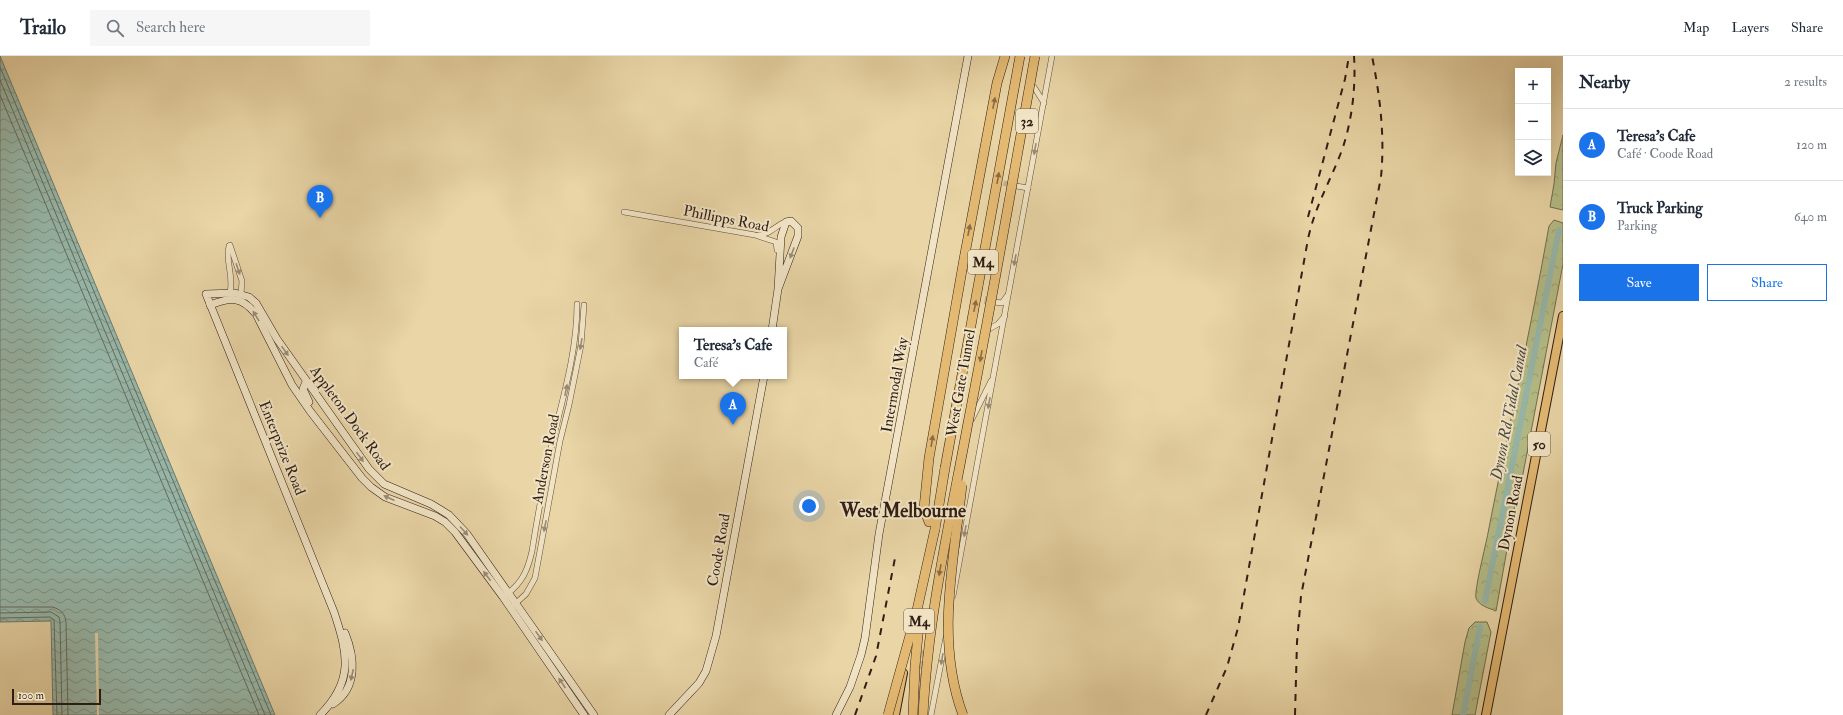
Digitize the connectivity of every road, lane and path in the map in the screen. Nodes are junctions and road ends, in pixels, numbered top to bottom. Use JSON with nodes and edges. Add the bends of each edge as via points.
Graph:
{"nodes":[{"id":1,"x":968,"y":56,"type":"edge"},
{"id":2,"x":1005,"y":56,"type":"edge"},
{"id":3,"x":1020,"y":56,"type":"edge"},
{"id":4,"x":1035,"y":56,"type":"edge"},
{"id":5,"x":1040,"y":56,"type":"edge"},
{"id":6,"x":1052,"y":56,"type":"edge"},
{"id":7,"x":1034,"y":87,"type":"junction"},
{"id":8,"x":1044,"y":104,"type":"junction"},
{"id":9,"x":1016,"y":186,"type":"junction"},
{"id":10,"x":1028,"y":188,"type":"junction"},
{"id":11,"x":624,"y":212,"type":"dead end"},
{"id":12,"x":788,"y":221,"type":"junction"},
{"id":13,"x":755,"y":236,"type":"junction"},
{"id":14,"x":1010,"y":289,"type":"junction"},
{"id":15,"x":778,"y":290,"type":"junction"},
{"id":16,"x":230,"y":293,"type":"junction"},
{"id":17,"x":206,"y":294,"type":"joint"},
{"id":18,"x":241,"y":294,"type":"junction"},
{"id":19,"x":994,"y":302,"type":"junction"},
{"id":20,"x":576,"y":304,"type":"dead end"},
{"id":21,"x":210,"y":305,"type":"junction"},
{"id":22,"x":584,"y":305,"type":"dead end"},
{"id":23,"x":1006,"y":314,"type":"junction"},
{"id":24,"x":1563,"y":316,"type":"edge"},
{"id":25,"x":772,"y":327,"type":"edge"},
{"id":26,"x":989,"y":329,"type":"joint"},
{"id":27,"x":996,"y":365,"type":"junction"},
{"id":28,"x":763,"y":379,"type":"edge"},
{"id":29,"x":306,"y":382,"type":"junction"},
{"id":30,"x":970,"y":421,"type":"junction"},
{"id":31,"x":337,"y":446,"type":"junction"},
{"id":32,"x":932,"y":526,"type":"junction"},
{"id":33,"x":506,"y":595,"type":"junction"},
{"id":34,"x":513,"y":605,"type":"junction"},
{"id":35,"x":906,"y":658,"type":"dead end"},
{"id":36,"x":593,"y":714,"type":"edge"},
{"id":37,"x":320,"y":715,"type":"edge"},
{"id":38,"x":584,"y":715,"type":"edge"},
{"id":39,"x":669,"y":715,"type":"edge"},
{"id":40,"x":836,"y":715,"type":"edge"},
{"id":41,"x":888,"y":715,"type":"edge"},
{"id":42,"x":895,"y":715,"type":"edge"},
{"id":43,"x":913,"y":715,"type":"edge"},
{"id":44,"x":923,"y":715,"type":"edge"},
{"id":45,"x":931,"y":715,"type":"edge"},
{"id":46,"x":963,"y":715,"type":"edge"},
{"id":47,"x":1486,"y":715,"type":"edge"}],
"edges":[{"from":1,"to":40,"type":"street","name":"Intermodal Way","via":[[879,534],[865,638],[855,675]]},
{"from":32,"to":2,"type":"highway","one_way":true,"via":[[924,508],[925,489],[972,213],[997,83]]},
{"from":32,"to":3,"type":"highway","name":"West Gate Tunnel","number":"M4","one_way":true,"bridge":true},
{"from":4,"to":30,"type":"highway","name":"West Gate Tunnel","number":"M4","one_way":true,"bridge":true},
{"from":5,"to":7,"type":"main road","number":"32"},
{"from":6,"to":8,"type":"street"},
{"from":7,"to":8,"type":"street"},
{"from":7,"to":9,"type":"main road","number":"32"},
{"from":8,"to":10,"type":"street","one_way":true},
{"from":9,"to":10,"type":"street"},
{"from":9,"to":19,"type":"main road","number":"32"},
{"from":10,"to":14,"type":"street","one_way":true},
{"from":11,"to":13,"type":"street","name":"Phillipps Road"},
{"from":12,"to":13,"type":"street","via":[[769,233]]},
{"from":12,"to":15,"type":"street","via":[[781,236]]},
{"from":12,"to":15,"type":"street","one_way":true,"via":[[797,225],[799,230]]},
{"from":13,"to":15,"type":"street","name":"Phillipps Road","via":[[772,240],[777,244]]},
{"from":14,"to":19,"type":"street","via":[[1004,301]]},
{"from":14,"to":23,"type":"street"},
{"from":15,"to":25,"type":"street"},
{"from":16,"to":17,"type":"street","name":"Appleton Dock Road"},
{"from":16,"to":18,"type":"street","name":"Appleton Dock Road"},
{"from":16,"to":18,"type":"street","one_way":true,"via":[[230,245],[242,281]]},
{"from":17,"to":21,"type":"street","name":"Enterprize Road"},
{"from":18,"to":29,"type":"street","name":"Appleton Dock Road","one_way":true,"via":[[256,303],[277,340]]},
{"from":19,"to":26,"type":"main road","number":"32"},
{"from":33,"to":20,"type":"street","name":"Anderson Road","one_way":true,"via":[[521,582],[532,550],[570,370]]},
{"from":31,"to":21,"type":"street","name":"Appleton Dock Road","one_way":true,"via":[[292,385],[251,308],[240,300],[233,299]]},
{"from":21,"to":37,"type":"street","name":"Enterprize Road","via":[[334,612],[346,655],[346,669],[341,683],[328,708]]},
{"from":22,"to":34,"type":"street","name":"Anderson Road","one_way":true,"via":[[582,338],[535,578],[526,594]]},
{"from":23,"to":26,"type":"street"},
{"from":23,"to":27,"type":"street"},
{"from":24,"to":47,"type":"main road","name":"Dynon Road","number":"50"},
{"from":27,"to":30,"type":"street"},
{"from":27,"to":45,"type":"street","one_way":true},
{"from":28,"to":39,"type":"street","name":"Coode Road","via":[[710,659],[699,683]]},
{"from":29,"to":31,"type":"street","via":[[305,394]]},
{"from":29,"to":33,"type":"street","name":"Appleton Dock Road","one_way":true,"via":[[378,480],[449,515],[467,534]]},
{"from":30,"to":44,"type":"highway","name":"West Gate Tunnel","number":"M4","one_way":true,"bridge":true,"via":[[933,611]]},
{"from":30,"to":46,"type":"highway","bridge":true,"via":[[950,596],[948,639],[952,674]]},
{"from":33,"to":31,"type":"street","name":"Appleton Dock Road","one_way":true,"via":[[445,522],[423,510],[385,497],[372,488]]},
{"from":32,"to":41,"type":"highway","bridge":true,"via":[[917,610]]},
{"from":32,"to":43,"type":"highway","name":"West Gate Tunnel","number":"M4","bridge":true,"via":[[919,626]]},
{"from":33,"to":34,"type":"street","name":"Appleton Dock Road"},
{"from":34,"to":36,"type":"street","name":"Appleton Dock Road","one_way":true},
{"from":38,"to":34,"type":"street","name":"Appleton Dock Road","one_way":true},
{"from":35,"to":42,"type":"main road"}]}
